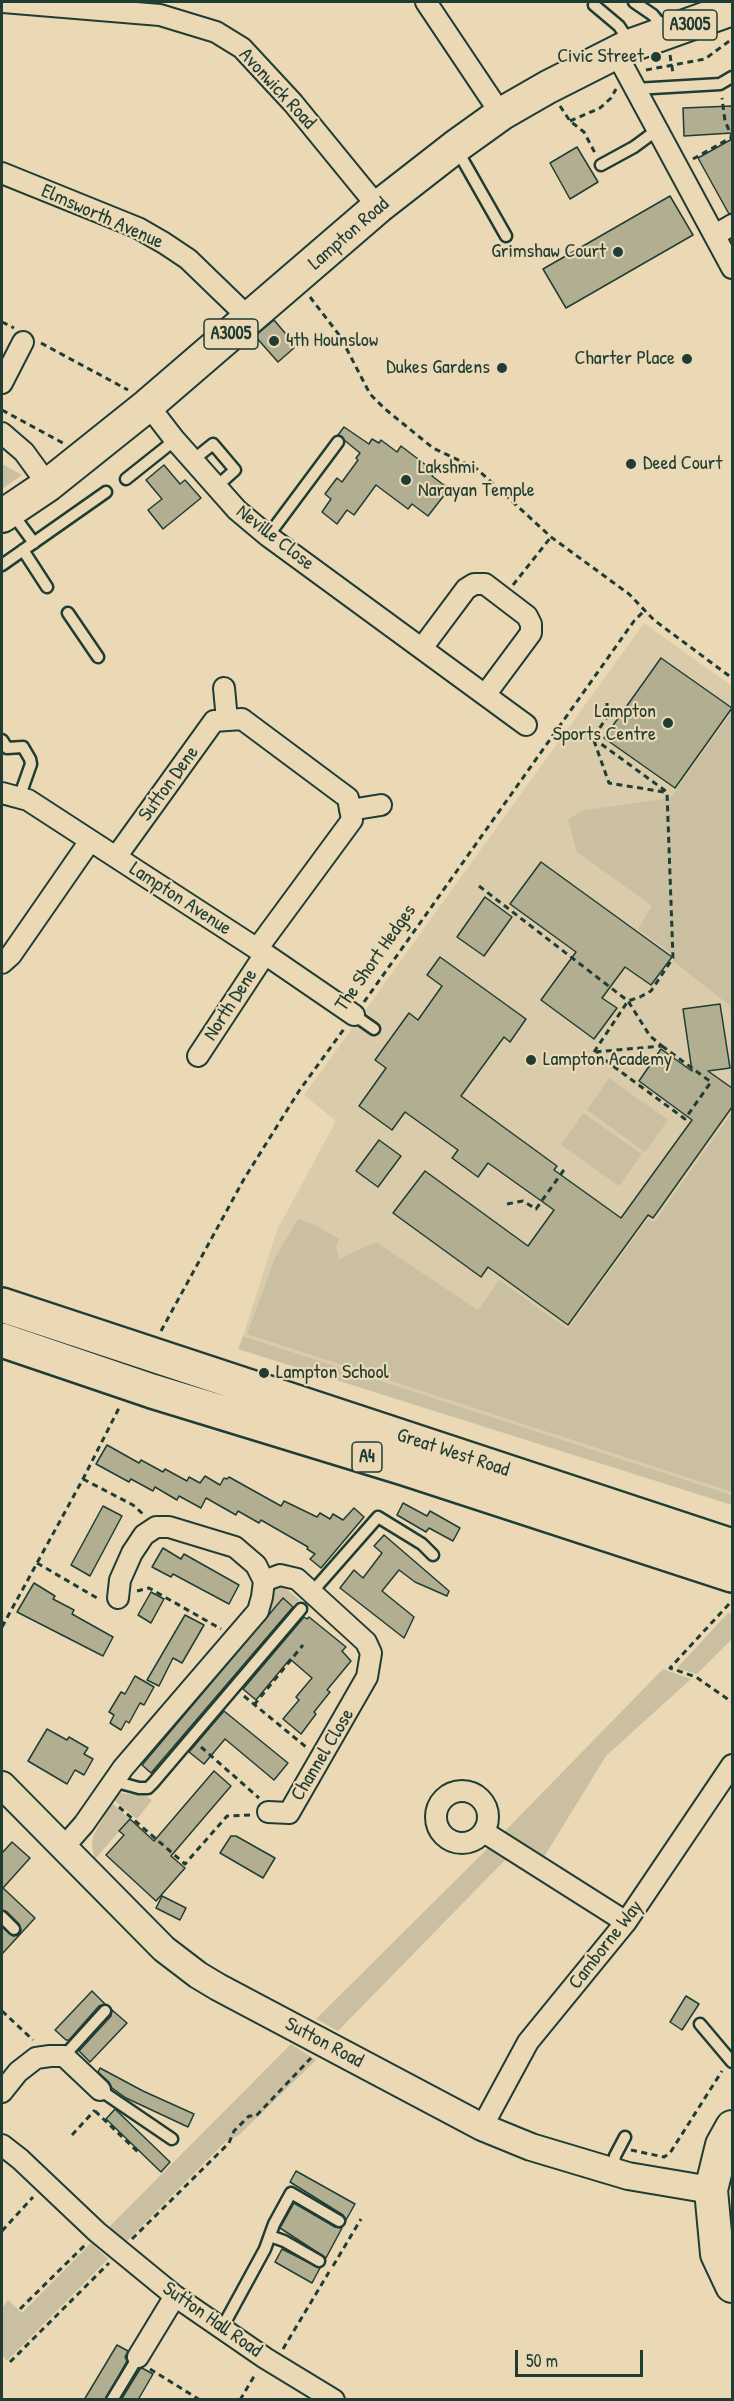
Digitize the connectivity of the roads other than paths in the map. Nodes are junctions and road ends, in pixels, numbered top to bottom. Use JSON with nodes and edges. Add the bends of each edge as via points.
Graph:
{"nodes":[{"id":1,"x":3,"y":2,"type":"edge"},
{"id":2,"x":426,"y":2,"type":"edge"},
{"id":3,"x":634,"y":2,"type":"edge"},
{"id":4,"x":594,"y":5,"type":"dead end"},
{"id":5,"x":716,"y":12,"type":"edge"},
{"id":6,"x":665,"y":33,"type":"junction"},
{"id":7,"x":627,"y":66,"type":"junction"},
{"id":8,"x":732,"y":76,"type":"edge"},
{"id":9,"x":501,"y":114,"type":"junction"},
{"id":10,"x":657,"y":130,"type":"junction"},
{"id":11,"x":455,"y":147,"type":"junction"},
{"id":12,"x":601,"y":165,"type":"road end"},
{"id":13,"x":2,"y":173,"type":"edge"},
{"id":14,"x":378,"y":207,"type":"junction"},
{"id":15,"x":732,"y":225,"type":"edge"},
{"id":16,"x":715,"y":235,"type":"junction"},
{"id":17,"x":506,"y":236,"type":"dead end"},
{"id":18,"x":732,"y":267,"type":"edge"},
{"id":19,"x":249,"y":318,"type":"junction"},
{"id":20,"x":26,"y":338,"type":"road end"},
{"id":21,"x":2,"y":383,"type":"edge"},
{"id":22,"x":148,"y":405,"type":"junction"},
{"id":23,"x":2,"y":433,"type":"edge"},
{"id":24,"x":175,"y":440,"type":"junction"},
{"id":25,"x":338,"y":442,"type":"dead end"},
{"id":26,"x":126,"y":479,"type":"dead end"},
{"id":27,"x":48,"y":485,"type":"junction"},
{"id":28,"x":106,"y":492,"type":"dead end"},
{"id":29,"x":6,"y":513,"type":"edge"},
{"id":30,"x":268,"y":536,"type":"junction"},
{"id":31,"x":34,"y":543,"type":"junction"},
{"id":32,"x":22,"y":550,"type":"junction"},
{"id":33,"x":2,"y":565,"type":"edge"},
{"id":34,"x":47,"y":587,"type":"dead end"},
{"id":35,"x":68,"y":613,"type":"dead end"},
{"id":36,"x":422,"y":648,"type":"junction"},
{"id":37,"x":98,"y":657,"type":"dead end"},
{"id":38,"x":224,"y":688,"type":"dead end"},
{"id":39,"x":485,"y":695,"type":"junction"},
{"id":40,"x":227,"y":720,"type":"junction"},
{"id":41,"x":526,"y":725,"type":"dead end"},
{"id":42,"x":2,"y":740,"type":"edge"},
{"id":43,"x":10,"y":795,"type":"edge"},
{"id":44,"x":381,"y":805,"type":"dead end"},
{"id":45,"x":350,"y":810,"type":"junction"},
{"id":46,"x":90,"y":841,"type":"junction"},
{"id":47,"x":116,"y":857,"type":"junction"},
{"id":48,"x":261,"y":952,"type":"junction"},
{"id":49,"x":2,"y":963,"type":"edge"},
{"id":50,"x":354,"y":1015,"type":"joint"},
{"id":51,"x":374,"y":1029,"type":"dead end"},
{"id":52,"x":198,"y":1056,"type":"dead end"},
{"id":53,"x":2,"y":1305,"type":"edge"},
{"id":54,"x":2,"y":1340,"type":"edge"},
{"id":55,"x":732,"y":1546,"type":"edge"},
{"id":56,"x":433,"y":1555,"type":"dead end"},
{"id":57,"x":264,"y":1581,"type":"junction"},
{"id":58,"x":731,"y":1590,"type":"edge"},
{"id":59,"x":312,"y":1592,"type":"junction"},
{"id":60,"x":118,"y":1598,"type":"road end"},
{"id":61,"x":301,"y":1609,"type":"dead end"},
{"id":62,"x":732,"y":1765,"type":"edge"},
{"id":63,"x":112,"y":1790,"type":"junction"},
{"id":64,"x":5,"y":1797,"type":"edge"},
{"id":65,"x":268,"y":1812,"type":"road end"},
{"id":66,"x":484,"y":1832,"type":"dead end"},
{"id":67,"x":63,"y":1848,"type":"junction"},
{"id":68,"x":2,"y":1917,"type":"edge"},
{"id":69,"x":626,"y":1922,"type":"junction"},
{"id":70,"x":14,"y":1929,"type":"dead end"},
{"id":71,"x":105,"y":2011,"type":"dead end"},
{"id":72,"x":700,"y":2024,"type":"dead end"},
{"id":73,"x":57,"y":2056,"type":"junction"},
{"id":74,"x":731,"y":2060,"type":"edge"},
{"id":75,"x":2,"y":2092,"type":"edge"},
{"id":76,"x":104,"y":2092,"type":"joint"},
{"id":77,"x":482,"y":2127,"type":"junction"},
{"id":78,"x":172,"y":2139,"type":"dead end"},
{"id":79,"x":729,"y":2140,"type":"edge"},
{"id":80,"x":622,"y":2142,"type":"road end"},
{"id":81,"x":2,"y":2145,"type":"edge"},
{"id":82,"x":614,"y":2172,"type":"junction"},
{"id":83,"x":711,"y":2190,"type":"junction"},
{"id":84,"x":339,"y":2221,"type":"dead end"},
{"id":85,"x":270,"y":2236,"type":"junction"},
{"id":86,"x":319,"y":2261,"type":"dead end"},
{"id":87,"x":732,"y":2286,"type":"edge"},
{"id":88,"x":175,"y":2296,"type":"junction"},
{"id":89,"x":222,"y":2328,"type":"junction"},
{"id":90,"x":138,"y":2357,"type":"joint"},
{"id":91,"x":333,"y":2399,"type":"edge"},
{"id":92,"x":112,"y":2400,"type":"edge"}],
"edges":[{"from":1,"to":14,"type":"street","name":"Avonwick Road","via":[[160,15],[216,32],[242,48],[293,103]]},
{"from":2,"to":9,"type":"street"},
{"from":3,"to":6,"type":"lane","via":[[653,15]]},
{"from":4,"to":7,"type":"lane","via":[[619,26]]},
{"from":5,"to":6,"type":"main road","name":"Lampton Road","number":"A3005"},
{"from":6,"to":7,"type":"main road","name":"Lampton Road","number":"A3005"},
{"from":7,"to":8,"type":"lane","via":[[674,87],[720,84]]},
{"from":7,"to":9,"type":"main road","name":"Lampton Road","number":"A3005","via":[[548,87]]},
{"from":7,"to":10,"type":"street"},
{"from":9,"to":11,"type":"main road","name":"Lampton Road","number":"A3005"},
{"from":10,"to":12,"type":"lane"},
{"from":10,"to":16,"type":"street"},
{"from":11,"to":14,"type":"main road","name":"Lampton Road","number":"A3005"},
{"from":11,"to":17,"type":"lane"},
{"from":13,"to":19,"type":"street","name":"Elmsworth Avenue","via":[[138,228],[164,243],[188,259]]},
{"from":14,"to":19,"type":"main road","name":"Lampton Road","number":"A3005"},
{"from":15,"to":16,"type":"street"},
{"from":16,"to":18,"type":"street"},
{"from":19,"to":22,"type":"main road","name":"Lampton Road","number":"A3005"},
{"from":20,"to":21,"type":"street"},
{"from":22,"to":24,"type":"street","name":"Neville Close"},
{"from":22,"to":27,"type":"main road","name":"Lampton Road","number":"A3005"},
{"from":23,"to":27,"type":"street","via":[[24,452]]},
{"from":24,"to":26,"type":"lane"},
{"from":24,"to":30,"type":"street","name":"Neville Close","via":[[237,510]]},
{"from":25,"to":30,"type":"lane"},
{"from":27,"to":29,"type":"main road","name":"Lampton Road","number":"A3005"},
{"from":28,"to":31,"type":"lane"},
{"from":29,"to":31,"type":"lane"},
{"from":30,"to":36,"type":"street","name":"Neville Close"},
{"from":31,"to":32,"type":"lane"},
{"from":32,"to":33,"type":"lane"},
{"from":32,"to":34,"type":"lane"},
{"from":35,"to":37,"type":"lane"},
{"from":36,"to":39,"type":"street","name":"Neville Close"},
{"from":36,"to":39,"type":"street","via":[[466,589],[485,584],[527,616],[531,624],[531,633]]},
{"from":38,"to":40,"type":"street"},
{"from":39,"to":41,"type":"street","name":"Neville Close"},
{"from":40,"to":45,"type":"street","via":[[242,719],[348,798]]},
{"from":40,"to":47,"type":"street","name":"Sutton Dene","via":[[214,721]]},
{"from":42,"to":43,"type":"lane","via":[[7,748],[23,747],[31,764]]},
{"from":43,"to":46,"type":"street","name":"Lampton Avenue","via":[[28,800]]},
{"from":44,"to":45,"type":"street"},
{"from":45,"to":48,"type":"street","via":[[352,820]]},
{"from":46,"to":47,"type":"street","name":"Lampton Avenue"},
{"from":46,"to":49,"type":"street"},
{"from":47,"to":48,"type":"street","name":"Lampton Avenue"},
{"from":48,"to":50,"type":"street","name":"Lampton Avenue"},
{"from":48,"to":52,"type":"street","name":"North Dene"},
{"from":50,"to":51,"type":"lane"},
{"from":53,"to":55,"type":"highway","name":"Great West Road","number":"A4"},
{"from":54,"to":58,"type":"highway","name":"Great West Road","number":"A4","via":[[130,1384],[404,1468]]},
{"from":56,"to":59,"type":"lane","via":[[378,1517]]},
{"from":57,"to":59,"type":"street","name":"Channel Close","via":[[288,1575]]},
{"from":57,"to":60,"type":"street","via":[[256,1565],[235,1547],[169,1527],[156,1527],[144,1535],[132,1552],[120,1580]]},
{"from":57,"to":63,"type":"street","via":[[258,1611]]},
{"from":59,"to":65,"type":"street","name":"Channel Close","via":[[366,1642],[371,1653],[370,1666],[355,1701],[289,1813]]},
{"from":61,"to":63,"type":"lane","via":[[148,1788]]},
{"from":62,"to":69,"type":"street","name":"Camborne Way"},
{"from":63,"to":67,"type":"street"},
{"from":64,"to":67,"type":"street","name":"Sutton Road"},
{"from":66,"to":69,"type":"street"},
{"from":67,"to":77,"type":"street","name":"Sutton Road","via":[[137,1924],[198,1975]]},
{"from":68,"to":70,"type":"lane"},
{"from":69,"to":77,"type":"street","name":"Camborne Way","via":[[528,2042]]},
{"from":71,"to":73,"type":"lane"},
{"from":72,"to":74,"type":"lane"},
{"from":73,"to":75,"type":"street","via":[[36,2058]]},
{"from":73,"to":76,"type":"street"},
{"from":76,"to":78,"type":"lane"},
{"from":77,"to":82,"type":"street","name":"Sutton Road","via":[[531,2147]]},
{"from":79,"to":83,"type":"main road"},
{"from":80,"to":82,"type":"lane","via":[[615,2156]]},
{"from":81,"to":88,"type":"street","name":"Sutton Hall Road","via":[[97,2232]]},
{"from":82,"to":83,"type":"street","name":"Sutton Road"},
{"from":83,"to":87,"type":"main road","via":[[717,2254]]},
{"from":84,"to":85,"type":"lane","via":[[291,2193]]},
{"from":85,"to":86,"type":"lane"},
{"from":85,"to":89,"type":"lane"},
{"from":88,"to":89,"type":"street","name":"Sutton Hall Road"},
{"from":88,"to":90,"type":"street"},
{"from":89,"to":91,"type":"street","name":"Sutton Hall Road"},
{"from":90,"to":92,"type":"lane"}]}
